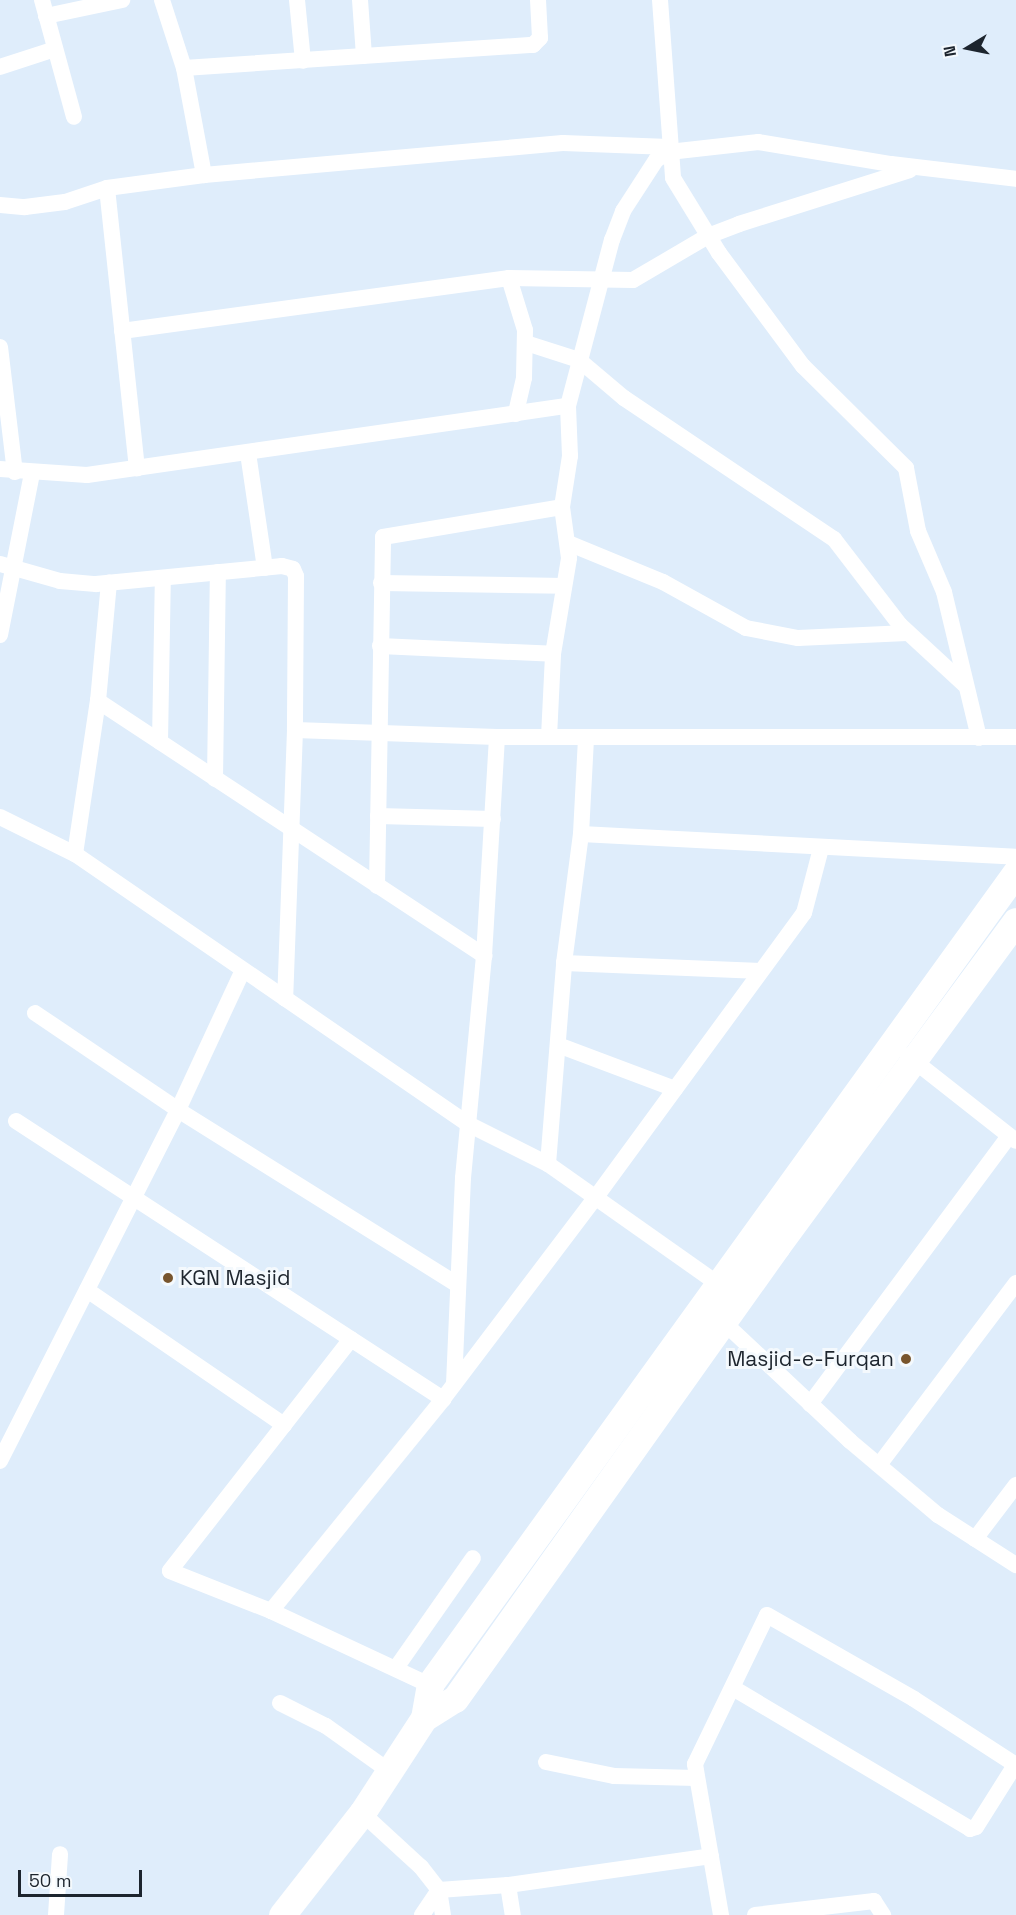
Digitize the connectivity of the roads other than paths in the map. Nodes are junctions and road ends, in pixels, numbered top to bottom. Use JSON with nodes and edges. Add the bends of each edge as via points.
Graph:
{"nodes":[{"id":1,"x":122,"y":0,"type":"edge"},
{"id":2,"x":162,"y":0,"type":"edge"},
{"id":3,"x":297,"y":0,"type":"edge"},
{"id":4,"x":360,"y":0,"type":"edge"},
{"id":5,"x":538,"y":0,"type":"edge"},
{"id":6,"x":660,"y":0,"type":"edge"},
{"id":7,"x":44,"y":8,"type":"edge"},
{"id":8,"x":55,"y":49,"type":"junction"},
{"id":9,"x":364,"y":57,"type":"junction"},
{"id":10,"x":303,"y":60,"type":"junction"},
{"id":11,"x":0,"y":67,"type":"edge"},
{"id":12,"x":184,"y":68,"type":"junction"},
{"id":13,"x":74,"y":117,"type":"dead end"},
{"id":14,"x":669,"y":149,"type":"junction"},
{"id":15,"x":919,"y":167,"type":"junction"},
{"id":16,"x":204,"y":176,"type":"junction"},
{"id":17,"x":1016,"y":179,"type":"edge"},
{"id":18,"x":107,"y":188,"type":"junction"},
{"id":19,"x":0,"y":205,"type":"edge"},
{"id":20,"x":708,"y":236,"type":"junction"},
{"id":21,"x":509,"y":278,"type":"junction"},
{"id":22,"x":600,"y":281,"type":"junction"},
{"id":23,"x":122,"y":331,"type":"junction"},
{"id":24,"x":526,"y":343,"type":"junction"},
{"id":25,"x":0,"y":347,"type":"edge"},
{"id":26,"x":579,"y":360,"type":"junction"},
{"id":27,"x":568,"y":406,"type":"junction"},
{"id":28,"x":516,"y":414,"type":"junction"},
{"id":29,"x":248,"y":453,"type":"junction"},
{"id":30,"x":137,"y":468,"type":"junction"},
{"id":31,"x":7,"y":471,"type":"edge"},
{"id":32,"x":32,"y":473,"type":"junction"},
{"id":33,"x":562,"y":507,"type":"junction"},
{"id":34,"x":568,"y":543,"type":"junction"},
{"id":35,"x":6,"y":565,"type":"edge"},
{"id":36,"x":265,"y":568,"type":"junction"},
{"id":37,"x":218,"y":572,"type":"junction"},
{"id":38,"x":163,"y":578,"type":"junction"},
{"id":39,"x":109,"y":583,"type":"junction"},
{"id":40,"x":381,"y":584,"type":"junction"},
{"id":41,"x":564,"y":586,"type":"junction"},
{"id":42,"x":907,"y":633,"type":"junction"},
{"id":43,"x":0,"y":635,"type":"edge"},
{"id":44,"x":380,"y":646,"type":"junction"},
{"id":45,"x":553,"y":654,"type":"junction"},
{"id":46,"x":964,"y":684,"type":"junction"},
{"id":47,"x":98,"y":701,"type":"junction"},
{"id":48,"x":295,"y":730,"type":"junction"},
{"id":49,"x":380,"y":733,"type":"junction"},
{"id":50,"x":497,"y":737,"type":"junction"},
{"id":51,"x":1016,"y":737,"type":"edge"},
{"id":52,"x":549,"y":738,"type":"junction"},
{"id":53,"x":586,"y":738,"type":"junction"},
{"id":54,"x":979,"y":738,"type":"junction"},
{"id":55,"x":160,"y":742,"type":"junction"},
{"id":56,"x":215,"y":779,"type":"junction"},
{"id":57,"x":378,"y":816,"type":"junction"},
{"id":58,"x":0,"y":817,"type":"edge"},
{"id":59,"x":493,"y":819,"type":"junction"},
{"id":60,"x":290,"y":829,"type":"junction"},
{"id":61,"x":582,"y":834,"type":"junction"},
{"id":62,"x":821,"y":848,"type":"junction"},
{"id":63,"x":75,"y":854,"type":"junction"},
{"id":64,"x":1016,"y":856,"type":"edge"},
{"id":65,"x":1016,"y":872,"type":"edge"},
{"id":66,"x":377,"y":886,"type":"junction"},
{"id":67,"x":1016,"y":921,"type":"edge"},
{"id":68,"x":484,"y":956,"type":"junction"},
{"id":69,"x":564,"y":963,"type":"junction"},
{"id":70,"x":243,"y":970,"type":"junction"},
{"id":71,"x":761,"y":971,"type":"junction"},
{"id":72,"x":285,"y":999,"type":"junction"},
{"id":73,"x":35,"y":1013,"type":"dead end"},
{"id":74,"x":893,"y":1044,"type":"junction"},
{"id":75,"x":558,"y":1045,"type":"junction"},
{"id":76,"x":914,"y":1060,"type":"junction"},
{"id":77,"x":675,"y":1089,"type":"junction"},
{"id":78,"x":178,"y":1110,"type":"junction"},
{"id":79,"x":16,"y":1120,"type":"dead end"},
{"id":80,"x":468,"y":1124,"type":"junction"},
{"id":81,"x":1013,"y":1138,"type":"edge"},
{"id":82,"x":548,"y":1164,"type":"junction"},
{"id":83,"x":135,"y":1195,"type":"junction"},
{"id":84,"x":596,"y":1197,"type":"junction"},
{"id":85,"x":1016,"y":1283,"type":"edge"},
{"id":86,"x":458,"y":1286,"type":"junction"},
{"id":87,"x":87,"y":1290,"type":"junction"},
{"id":88,"x":730,"y":1292,"type":"junction"},
{"id":89,"x":714,"y":1314,"type":"junction"},
{"id":90,"x":351,"y":1339,"type":"junction"},
{"id":91,"x":454,"y":1384,"type":"junction"},
{"id":92,"x":443,"y":1399,"type":"junction"},
{"id":93,"x":810,"y":1404,"type":"junction"},
{"id":94,"x":284,"y":1425,"type":"junction"},
{"id":95,"x":0,"y":1461,"type":"edge"},
{"id":96,"x":879,"y":1465,"type":"junction"},
{"id":97,"x":1016,"y":1485,"type":"edge"},
{"id":98,"x":975,"y":1539,"type":"junction"},
{"id":99,"x":473,"y":1558,"type":"dead end"},
{"id":100,"x":1016,"y":1565,"type":"edge"},
{"id":101,"x":271,"y":1611,"type":"junction"},
{"id":102,"x":396,"y":1668,"type":"junction"},
{"id":103,"x":430,"y":1684,"type":"junction"},
{"id":104,"x":733,"y":1688,"type":"junction"},
{"id":105,"x":455,"y":1699,"type":"junction"},
{"id":106,"x":280,"y":1703,"type":"dead end"},
{"id":107,"x":424,"y":1718,"type":"junction"},
{"id":108,"x":546,"y":1762,"type":"dead end"},
{"id":109,"x":1016,"y":1765,"type":"edge"},
{"id":110,"x":389,"y":1771,"type":"junction"},
{"id":111,"x":698,"y":1778,"type":"junction"},
{"id":112,"x":362,"y":1813,"type":"junction"},
{"id":113,"x":60,"y":1854,"type":"dead end"},
{"id":114,"x":711,"y":1856,"type":"junction"},
{"id":115,"x":508,"y":1885,"type":"junction"},
{"id":116,"x":439,"y":1890,"type":"junction"},
{"id":117,"x":56,"y":1915,"type":"edge"},
{"id":118,"x":282,"y":1915,"type":"edge"},
{"id":119,"x":422,"y":1915,"type":"edge"},
{"id":120,"x":443,"y":1915,"type":"edge"},
{"id":121,"x":513,"y":1915,"type":"edge"},
{"id":122,"x":721,"y":1915,"type":"edge"},
{"id":123,"x":755,"y":1915,"type":"edge"},
{"id":124,"x":883,"y":1915,"type":"edge"}],
"edges":[{"from":1,"to":7,"type":"street"},
{"from":2,"to":12,"type":"street"},
{"from":3,"to":10,"type":"street"},
{"from":4,"to":9,"type":"street"},
{"from":5,"to":9,"type":"street","via":[[540,38],[533,45]]},
{"from":6,"to":14,"type":"street"},
{"from":7,"to":8,"type":"street"},
{"from":8,"to":11,"type":"street"},
{"from":8,"to":13,"type":"street"},
{"from":9,"to":10,"type":"street"},
{"from":10,"to":12,"type":"street"},
{"from":12,"to":16,"type":"street"},
{"from":14,"to":15,"type":"street","via":[[758,142]]},
{"from":14,"to":16,"type":"street","via":[[563,142]]},
{"from":14,"to":20,"type":"street","via":[[673,178]]},
{"from":14,"to":22,"type":"street","via":[[656,160],[623,211]]},
{"from":15,"to":17,"type":"street"},
{"from":15,"to":20,"type":"street","via":[[774,210]]},
{"from":16,"to":18,"type":"street"},
{"from":18,"to":19,"type":"street","via":[[65,201],[25,207]]},
{"from":18,"to":23,"type":"street"},
{"from":20,"to":22,"type":"street","via":[[643,276]]},
{"from":20,"to":46,"type":"street","via":[[803,366],[906,468],[918,531],[944,592]]},
{"from":21,"to":22,"type":"street"},
{"from":21,"to":23,"type":"street"},
{"from":21,"to":24,"type":"street","via":[[521,312]]},
{"from":22,"to":26,"type":"street"},
{"from":23,"to":30,"type":"street"},
{"from":24,"to":26,"type":"street"},
{"from":24,"to":28,"type":"street"},
{"from":25,"to":31,"type":"street"},
{"from":26,"to":27,"type":"street"},
{"from":26,"to":42,"type":"street","via":[[624,398],[834,539]]},
{"from":27,"to":28,"type":"street"},
{"from":27,"to":33,"type":"street","via":[[570,456]]},
{"from":28,"to":29,"type":"street"},
{"from":29,"to":30,"type":"street"},
{"from":29,"to":36,"type":"street"},
{"from":30,"to":32,"type":"street","via":[[87,475]]},
{"from":31,"to":32,"type":"street"},
{"from":32,"to":35,"type":"street"},
{"from":33,"to":34,"type":"street"},
{"from":33,"to":40,"type":"street","via":[[388,534],[381,541]]},
{"from":34,"to":41,"type":"street"},
{"from":34,"to":42,"type":"street","via":[[663,582],[746,628],[798,638]]},
{"from":35,"to":39,"type":"street","via":[[60,581]]},
{"from":35,"to":43,"type":"street"},
{"from":36,"to":37,"type":"street"},
{"from":36,"to":48,"type":"street","via":[[289,567],[296,576]]},
{"from":37,"to":38,"type":"street"},
{"from":37,"to":56,"type":"street"},
{"from":38,"to":39,"type":"street"},
{"from":38,"to":55,"type":"street"},
{"from":39,"to":47,"type":"street"},
{"from":40,"to":41,"type":"street"},
{"from":40,"to":44,"type":"street"},
{"from":41,"to":45,"type":"street"},
{"from":42,"to":46,"type":"street"},
{"from":44,"to":45,"type":"street"},
{"from":44,"to":49,"type":"street"},
{"from":45,"to":52,"type":"street"},
{"from":46,"to":54,"type":"street"},
{"from":47,"to":55,"type":"street"},
{"from":47,"to":63,"type":"street"},
{"from":48,"to":49,"type":"street"},
{"from":48,"to":60,"type":"street"},
{"from":49,"to":50,"type":"street"},
{"from":49,"to":57,"type":"street"},
{"from":50,"to":52,"type":"street"},
{"from":50,"to":59,"type":"street"},
{"from":51,"to":54,"type":"street"},
{"from":52,"to":53,"type":"street"},
{"from":53,"to":54,"type":"street"},
{"from":53,"to":61,"type":"street"},
{"from":55,"to":56,"type":"street"},
{"from":56,"to":60,"type":"street"},
{"from":57,"to":59,"type":"street"},
{"from":57,"to":66,"type":"street"},
{"from":58,"to":63,"type":"street"},
{"from":59,"to":68,"type":"street"},
{"from":60,"to":66,"type":"street"},
{"from":60,"to":72,"type":"street"},
{"from":61,"to":62,"type":"street"},
{"from":61,"to":69,"type":"street"},
{"from":62,"to":64,"type":"street"},
{"from":62,"to":71,"type":"street","via":[[804,913]]},
{"from":63,"to":70,"type":"street"},
{"from":65,"to":74,"type":"main road"},
{"from":66,"to":68,"type":"street"},
{"from":67,"to":76,"type":"main road"},
{"from":68,"to":80,"type":"street"},
{"from":69,"to":71,"type":"street"},
{"from":69,"to":75,"type":"street"},
{"from":70,"to":72,"type":"street"},
{"from":70,"to":78,"type":"street"},
{"from":71,"to":77,"type":"street"},
{"from":72,"to":80,"type":"street"},
{"from":73,"to":78,"type":"street"},
{"from":74,"to":76,"type":"street"},
{"from":74,"to":88,"type":"main road"},
{"from":75,"to":77,"type":"street"},
{"from":75,"to":82,"type":"street"},
{"from":76,"to":81,"type":"street"},
{"from":76,"to":88,"type":"main road"},
{"from":77,"to":84,"type":"street"},
{"from":78,"to":83,"type":"street"},
{"from":78,"to":86,"type":"street"},
{"from":79,"to":83,"type":"street"},
{"from":80,"to":82,"type":"street"},
{"from":80,"to":86,"type":"street"},
{"from":81,"to":93,"type":"street"},
{"from":82,"to":84,"type":"street"},
{"from":83,"to":87,"type":"street"},
{"from":83,"to":90,"type":"street"},
{"from":84,"to":88,"type":"street"},
{"from":84,"to":91,"type":"street"},
{"from":85,"to":96,"type":"street"},
{"from":86,"to":91,"type":"street"},
{"from":87,"to":94,"type":"street"},
{"from":87,"to":95,"type":"street"},
{"from":88,"to":89,"type":"main road"},
{"from":89,"to":93,"type":"street"},
{"from":89,"to":103,"type":"main road"},
{"from":89,"to":105,"type":"main road"},
{"from":90,"to":92,"type":"street"},
{"from":90,"to":94,"type":"street"},
{"from":91,"to":92,"type":"street"},
{"from":92,"to":101,"type":"street"},
{"from":93,"to":96,"type":"street"},
{"from":94,"to":101,"type":"street","via":[[170,1571]]},
{"from":96,"to":98,"type":"street","via":[[938,1515]]},
{"from":97,"to":98,"type":"street"},
{"from":98,"to":100,"type":"street"},
{"from":99,"to":102,"type":"street"},
{"from":101,"to":102,"type":"street"},
{"from":102,"to":103,"type":"street"},
{"from":103,"to":105,"type":"street"},
{"from":103,"to":107,"type":"main road"},
{"from":104,"to":109,"type":"street","via":[[970,1829],[976,1827]]},
{"from":104,"to":109,"type":"street","via":[[767,1615],[914,1699]]},
{"from":104,"to":111,"type":"street","via":[[695,1764]]},
{"from":105,"to":107,"type":"main road"},
{"from":106,"to":110,"type":"street","via":[[326,1726]]},
{"from":107,"to":110,"type":"main road"},
{"from":108,"to":111,"type":"street","via":[[614,1776]]},
{"from":110,"to":112,"type":"main road"},
{"from":111,"to":114,"type":"street"},
{"from":112,"to":116,"type":"street","via":[[421,1867]]},
{"from":112,"to":118,"type":"main road"},
{"from":113,"to":117,"type":"street"},
{"from":114,"to":115,"type":"street"},
{"from":114,"to":122,"type":"street"},
{"from":115,"to":116,"type":"street"},
{"from":115,"to":121,"type":"street"},
{"from":116,"to":119,"type":"street"},
{"from":116,"to":120,"type":"street"},
{"from":123,"to":124,"type":"street","via":[[874,1901]]}]}
